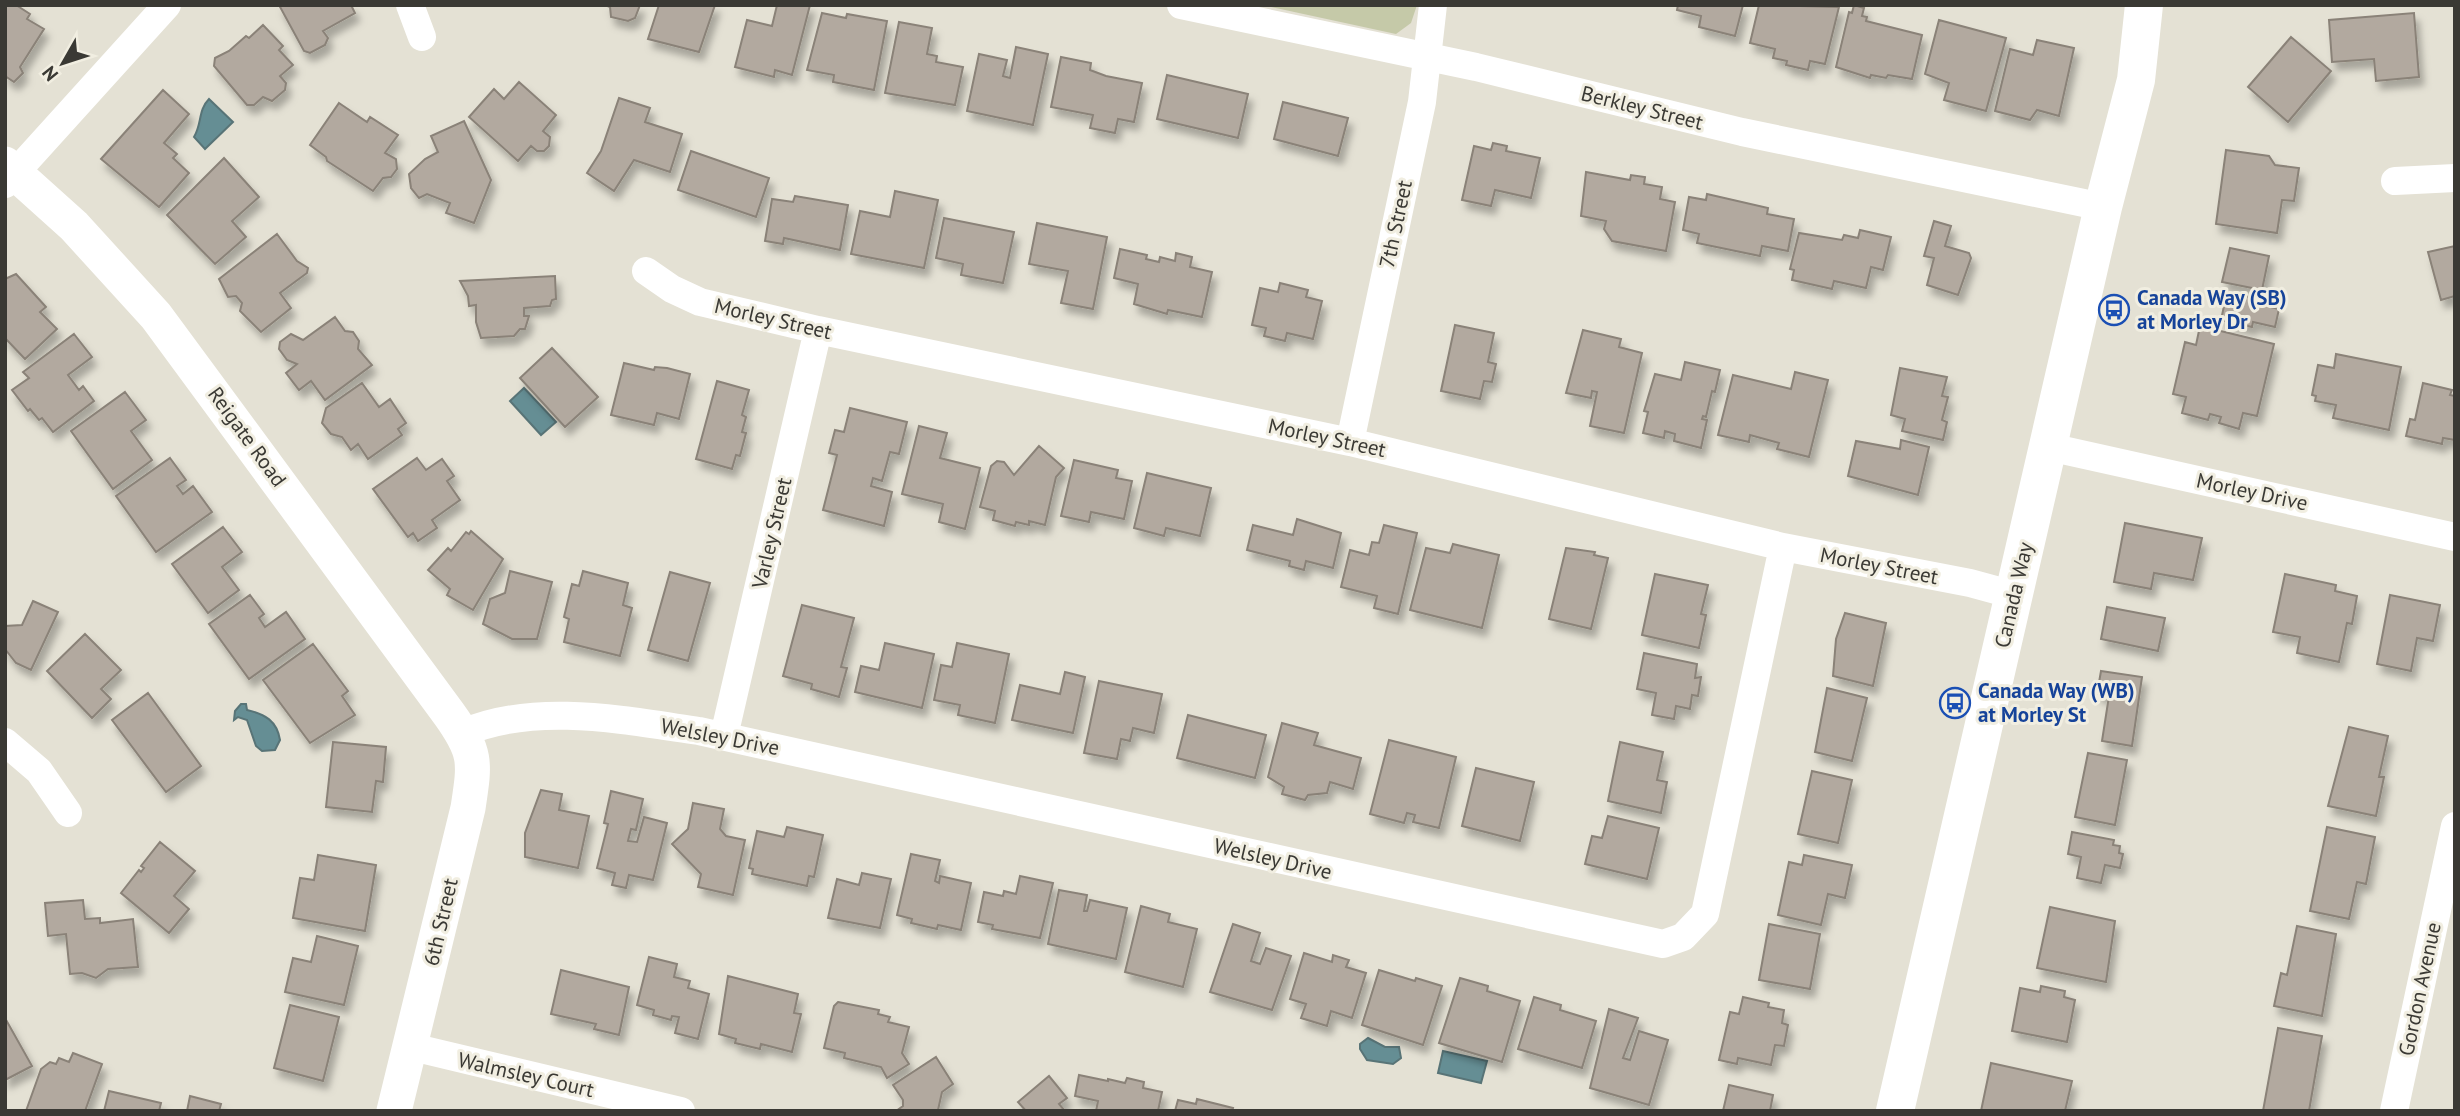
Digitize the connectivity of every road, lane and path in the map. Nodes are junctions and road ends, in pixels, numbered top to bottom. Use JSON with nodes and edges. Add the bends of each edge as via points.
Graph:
{"nodes":[{"id":1,"x":167,"y":5,"type":"edge"},
{"id":2,"x":410,"y":5,"type":"edge"},
{"id":3,"x":1181,"y":5,"type":"edge"},
{"id":4,"x":1433,"y":5,"type":"edge"},
{"id":5,"x":2144,"y":5,"type":"edge"},
{"id":6,"x":2169,"y":5,"type":"edge"},
{"id":7,"x":422,"y":37,"type":"dead end"},
{"id":8,"x":1428,"y":58,"type":"junction"},
{"id":9,"x":2136,"y":79,"type":"junction"},
{"id":10,"x":9,"y":173,"type":"edge"},
{"id":11,"x":2455,"y":178,"type":"edge"},
{"id":12,"x":2395,"y":181,"type":"dead end"},
{"id":13,"x":2103,"y":207,"type":"junction"},
{"id":14,"x":646,"y":271,"type":"dead end"},
{"id":15,"x":818,"y":330,"type":"junction"},
{"id":16,"x":1350,"y":442,"type":"junction"},
{"id":17,"x":2049,"y":447,"type":"junction"},
{"id":18,"x":2455,"y":537,"type":"edge"},
{"id":19,"x":1783,"y":547,"type":"junction"},
{"id":20,"x":2014,"y":595,"type":"junction"},
{"id":21,"x":463,"y":733,"type":"junction"},
{"id":22,"x":724,"y":736,"type":"junction"},
{"id":23,"x":5,"y":742,"type":"edge"},
{"id":24,"x":68,"y":813,"type":"dead end"},
{"id":25,"x":2455,"y":826,"type":"edge"},
{"id":26,"x":412,"y":1047,"type":"junction"},
{"id":27,"x":394,"y":1111,"type":"edge"},
{"id":28,"x":681,"y":1111,"type":"edge"},
{"id":29,"x":1895,"y":1111,"type":"edge"},
{"id":30,"x":2394,"y":1111,"type":"edge"}],
"edges":[{"from":1,"to":10,"type":"street"},
{"from":2,"to":7,"type":"street"},
{"from":3,"to":8,"type":"street","name":"Berkley Street"},
{"from":4,"to":8,"type":"street","name":"7th Street"},
{"from":5,"to":9,"type":"main road","name":"Canada Way"},
{"from":6,"to":9,"type":"main road","name":"Canada Way"},
{"from":8,"to":13,"type":"street","name":"Berkley Street","via":[[1742,132]]},
{"from":8,"to":16,"type":"street","name":"7th Street"},
{"from":9,"to":13,"type":"main road","name":"Canada Way"},
{"from":10,"to":21,"type":"street","name":"Reigate Road","via":[[92,244],[156,316]]},
{"from":11,"to":12,"type":"street"},
{"from":13,"to":17,"type":"main road","name":"Canada Way"},
{"from":14,"to":15,"type":"street","name":"Morley Street","via":[[700,302]]},
{"from":15,"to":16,"type":"street","name":"Morley Street"},
{"from":15,"to":22,"type":"street","name":"Varley Street"},
{"from":16,"to":19,"type":"street","name":"Morley Street"},
{"from":17,"to":18,"type":"street","name":"Morley Drive"},
{"from":17,"to":20,"type":"main road","name":"Canada Way"},
{"from":19,"to":20,"type":"street","name":"Morley Street"},
{"from":19,"to":22,"type":"street","name":"Welsley Drive","via":[[1705,914],[1683,937],[1663,944]]},
{"from":20,"to":29,"type":"main road","name":"Canada Way"},
{"from":21,"to":22,"type":"street","name":"Welsley Drive","via":[[498,720],[589,717]]},
{"from":21,"to":26,"type":"street","name":"6th Street","via":[[474,765]]},
{"from":23,"to":24,"type":"street","via":[[39,771]]},
{"from":25,"to":30,"type":"street","name":"Gordon Avenue"},
{"from":26,"to":27,"type":"street","name":"6th Street"},
{"from":26,"to":28,"type":"street","name":"Walmsley Court"}]}
